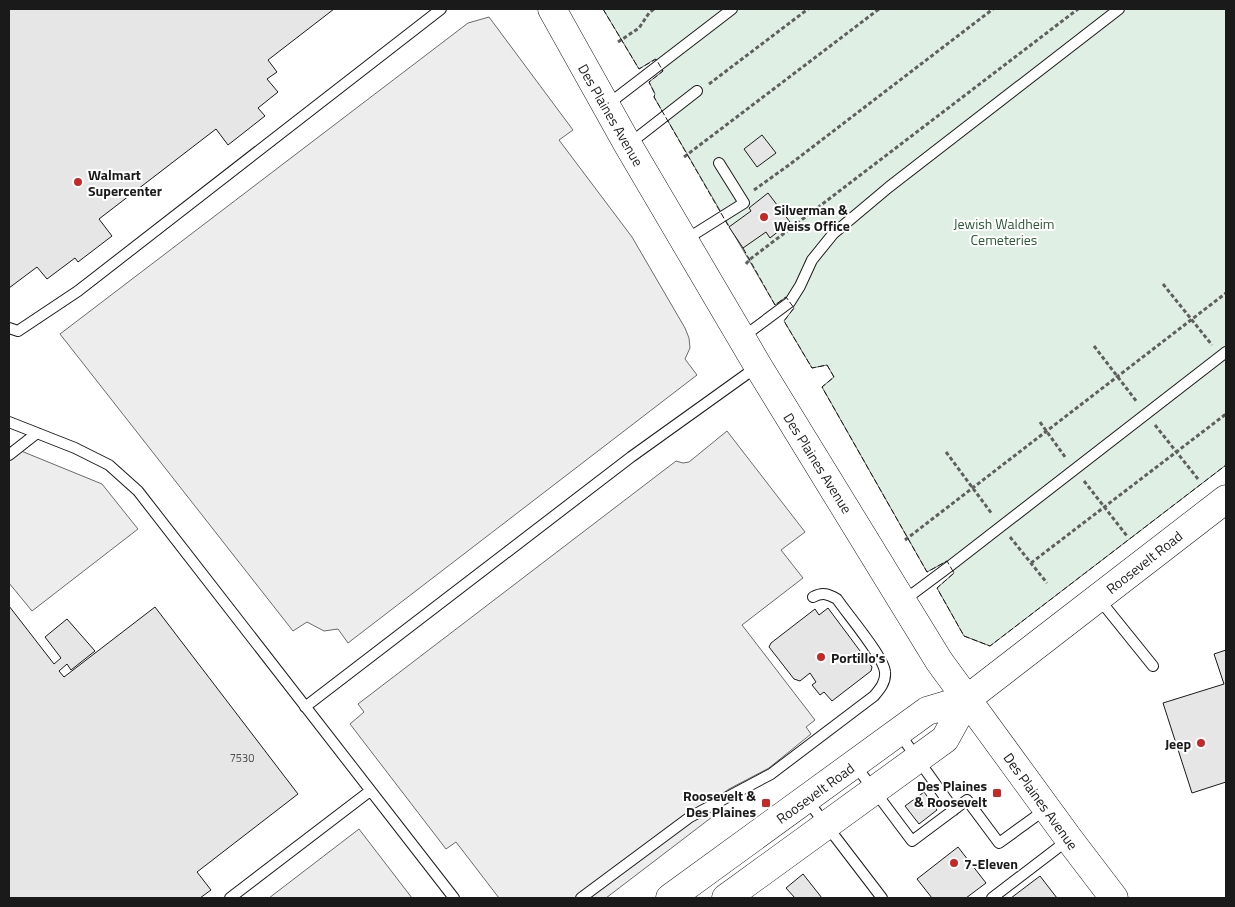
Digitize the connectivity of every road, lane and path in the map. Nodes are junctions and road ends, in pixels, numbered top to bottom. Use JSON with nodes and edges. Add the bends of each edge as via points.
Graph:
{"nodes":[{"id":1,"x":441,"y":9,"type":"edge"},
{"id":2,"x":552,"y":9,"type":"edge"},
{"id":3,"x":654,"y":9,"type":"edge"},
{"id":4,"x":732,"y":9,"type":"edge"},
{"id":5,"x":808,"y":9,"type":"edge"},
{"id":6,"x":879,"y":9,"type":"edge"},
{"id":7,"x":993,"y":9,"type":"edge"},
{"id":8,"x":1078,"y":9,"type":"edge"},
{"id":9,"x":1120,"y":9,"type":"edge"},
{"id":10,"x":618,"y":42,"type":"dead end"},
{"id":11,"x":698,"y":91,"type":"joint"},
{"id":12,"x":606,"y":106,"type":"junction"},
{"id":13,"x":628,"y":145,"type":"junction"},
{"id":14,"x":684,"y":157,"type":"dead end"},
{"id":15,"x":719,"y":163,"type":"dead end"},
{"id":16,"x":741,"y":198,"type":"junction"},
{"id":17,"x":685,"y":240,"type":"junction"},
{"id":18,"x":746,"y":264,"type":"dead end"},
{"id":19,"x":1163,"y":284,"type":"dead end"},
{"id":20,"x":1226,"y":293,"type":"edge"},
{"id":21,"x":1192,"y":320,"type":"junction"},
{"id":22,"x":9,"y":328,"type":"edge"},
{"id":23,"x":742,"y":337,"type":"junction"},
{"id":24,"x":1223,"y":354,"type":"edge"},
{"id":25,"x":758,"y":366,"type":"junction"},
{"id":26,"x":1226,"y":414,"type":"edge"},
{"id":27,"x":9,"y":422,"type":"edge"},
{"id":28,"x":37,"y":433,"type":"junction"},
{"id":29,"x":9,"y":456,"type":"edge"},
{"id":30,"x":1226,"y":499,"type":"edge"},
{"id":31,"x":905,"y":540,"type":"dead end"},
{"id":32,"x":1031,"y":563,"type":"dead end"},
{"id":33,"x":813,"y":597,"type":"dead end"},
{"id":34,"x":1098,"y":598,"type":"junction"},
{"id":35,"x":903,"y":601,"type":"junction"},
{"id":36,"x":1153,"y":666,"type":"dead end"},
{"id":37,"x":966,"y":699,"type":"junction"},
{"id":38,"x":305,"y":707,"type":"junction"},
{"id":39,"x":898,"y":732,"type":"junction"},
{"id":40,"x":917,"y":759,"type":"junction"},
{"id":41,"x":854,"y":764,"type":"junction"},
{"id":42,"x":370,"y":791,"type":"junction"},
{"id":43,"x":874,"y":791,"type":"junction"},
{"id":44,"x":806,"y":799,"type":"junction"},
{"id":45,"x":1047,"y":809,"type":"junction"},
{"id":46,"x":954,"y":810,"type":"junction"},
{"id":47,"x":826,"y":826,"type":"junction"},
{"id":48,"x":1069,"y":839,"type":"junction"},
{"id":49,"x":718,"y":888,"type":"edge"},
{"id":50,"x":230,"y":898,"type":"edge"},
{"id":51,"x":454,"y":898,"type":"edge"},
{"id":52,"x":581,"y":898,"type":"edge"},
{"id":53,"x":670,"y":898,"type":"edge"},
{"id":54,"x":882,"y":898,"type":"edge"},
{"id":55,"x":992,"y":898,"type":"edge"},
{"id":56,"x":1114,"y":898,"type":"edge"}],
"edges":[{"from":1,"to":22,"type":"lane","via":[[78,291],[18,331]]},
{"from":2,"to":12,"type":"main road","name":"Des Plaines Avenue"},
{"from":3,"to":10,"type":"path","via":[[639,28]]},
{"from":4,"to":12,"type":"lane"},
{"from":5,"to":11,"type":"path"},
{"from":6,"to":14,"type":"path"},
{"from":7,"to":16,"type":"path"},
{"from":8,"to":18,"type":"path"},
{"from":9,"to":23,"type":"lane","via":[[833,234],[812,260],[790,302]]},
{"from":11,"to":13,"type":"lane"},
{"from":12,"to":13,"type":"main road","name":"Des Plaines Avenue"},
{"from":13,"to":17,"type":"main road","name":"Des Plaines Avenue"},
{"from":15,"to":16,"type":"lane"},
{"from":16,"to":17,"type":"lane","via":[[744,203]]},
{"from":17,"to":23,"type":"main road","name":"Des Plaines Avenue"},
{"from":19,"to":21,"type":"path"},
{"from":20,"to":21,"type":"path"},
{"from":21,"to":24,"type":"path"},
{"from":21,"to":31,"type":"path"},
{"from":23,"to":25,"type":"main road","name":"Des Plaines Avenue"},
{"from":24,"to":35,"type":"lane"},
{"from":25,"to":35,"type":"main road","name":"Des Plaines Avenue"},
{"from":25,"to":38,"type":"lane","via":[[631,457]]},
{"from":26,"to":32,"type":"path"},
{"from":27,"to":28,"type":"lane"},
{"from":28,"to":29,"type":"lane"},
{"from":28,"to":38,"type":"lane","via":[[108,465],[138,491]]},
{"from":30,"to":34,"type":"main road","name":"Roosevelt Road"},
{"from":33,"to":52,"type":"lane","via":[[821,593],[837,599],[872,647],[885,670],[880,689],[771,774],[690,817]]},
{"from":34,"to":36,"type":"lane"},
{"from":34,"to":37,"type":"main road","name":"Roosevelt Road"},
{"from":35,"to":37,"type":"main road","name":"Des Plaines Avenue"},
{"from":37,"to":39,"type":"main road","name":"Roosevelt Road","via":[[927,711]]},
{"from":37,"to":40,"type":"main road","name":"Roosevelt Road","via":[[945,739]]},
{"from":37,"to":45,"type":"main road","name":"Des Plaines Avenue"},
{"from":38,"to":42,"type":"lane"},
{"from":39,"to":40,"type":"lane"},
{"from":39,"to":41,"type":"main road","name":"Roosevelt Road"},
{"from":40,"to":43,"type":"main road","name":"Roosevelt Road"},
{"from":40,"to":46,"type":"lane"},
{"from":41,"to":43,"type":"lane"},
{"from":41,"to":44,"type":"main road","name":"Roosevelt Road"},
{"from":42,"to":50,"type":"lane"},
{"from":42,"to":51,"type":"lane"},
{"from":43,"to":46,"type":"lane","via":[[912,841]]},
{"from":43,"to":47,"type":"main road","name":"Roosevelt Road"},
{"from":44,"to":47,"type":"lane"},
{"from":44,"to":49,"type":"main road","name":"Roosevelt Road"},
{"from":45,"to":46,"type":"lane","via":[[999,843],[967,800]]},
{"from":45,"to":48,"type":"main road","name":"Des Plaines Avenue"},
{"from":47,"to":49,"type":"main road","name":"Roosevelt Road"},
{"from":47,"to":54,"type":"lane"},
{"from":48,"to":55,"type":"lane"},
{"from":48,"to":56,"type":"main road","name":"Des Plaines Avenue"},
{"from":49,"to":53,"type":"main road","name":"Roosevelt Road"}]}
